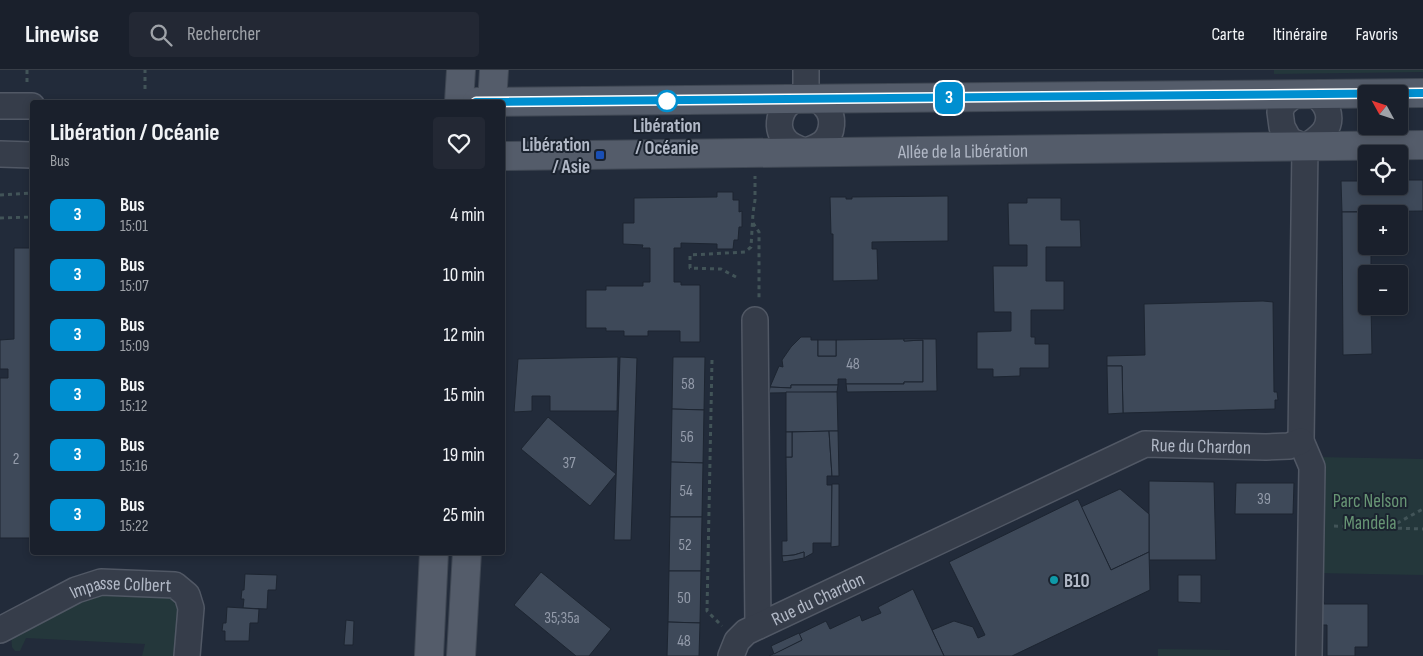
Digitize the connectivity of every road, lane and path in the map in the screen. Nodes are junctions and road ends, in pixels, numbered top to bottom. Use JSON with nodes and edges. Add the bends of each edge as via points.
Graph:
{"nodes":[{"id":1,"x":27,"y":70,"type":"edge"},
{"id":2,"x":145,"y":70,"type":"edge"},
{"id":3,"x":461,"y":70,"type":"edge"},
{"id":4,"x":494,"y":70,"type":"edge"},
{"id":5,"x":806,"y":70,"type":"edge"},
{"id":6,"x":144,"y":89,"type":"dead end"},
{"id":7,"x":1423,"y":93,"type":"edge"},
{"id":8,"x":1304,"y":94,"type":"junction"},
{"id":9,"x":30,"y":98,"type":"edge"},
{"id":10,"x":806,"y":99,"type":"junction"},
{"id":11,"x":459,"y":100,"type":"edge"},
{"id":12,"x":492,"y":100,"type":"edge"},
{"id":13,"x":505,"y":102,"type":"edge"},
{"id":14,"x":0,"y":106,"type":"edge"},
{"id":15,"x":1423,"y":145,"type":"edge"},
{"id":16,"x":1305,"y":147,"type":"junction"},
{"id":17,"x":805,"y":152,"type":"junction"},
{"id":18,"x":0,"y":154,"type":"edge"},
{"id":19,"x":30,"y":154,"type":"edge"},
{"id":20,"x":505,"y":156,"type":"edge"},
{"id":21,"x":755,"y":168,"type":"dead end"},
{"id":22,"x":30,"y":193,"type":"edge"},
{"id":23,"x":0,"y":195,"type":"edge"},
{"id":24,"x":30,"y":217,"type":"edge"},
{"id":25,"x":0,"y":218,"type":"edge"},
{"id":26,"x":753,"y":223,"type":"junction"},
{"id":27,"x":736,"y":276,"type":"dead end"},
{"id":28,"x":755,"y":320,"type":"joint"},
{"id":29,"x":712,"y":360,"type":"dead end"},
{"id":30,"x":1301,"y":441,"type":"junction"},
{"id":31,"x":1423,"y":510,"type":"edge"},
{"id":32,"x":1311,"y":525,"type":"junction"},
{"id":33,"x":1390,"y":528,"type":"junction"},
{"id":34,"x":1423,"y":529,"type":"edge"},
{"id":35,"x":434,"y":555,"type":"edge"},
{"id":36,"x":467,"y":555,"type":"edge"},
{"id":37,"x":758,"y":626,"type":"junction"},
{"id":38,"x":724,"y":628,"type":"dead end"},
{"id":39,"x":0,"y":630,"type":"edge"},
{"id":40,"x":187,"y":656,"type":"edge"},
{"id":41,"x":429,"y":656,"type":"edge"},
{"id":42,"x":461,"y":656,"type":"edge"},
{"id":43,"x":731,"y":656,"type":"edge"},
{"id":44,"x":1309,"y":656,"type":"edge"}],
"edges":[{"from":1,"to":9,"type":"path"},
{"from":2,"to":6,"type":"path"},
{"from":3,"to":11,"type":"main road"},
{"from":4,"to":12,"type":"main road"},
{"from":5,"to":10,"type":"street"},
{"from":7,"to":8,"type":"main road"},
{"from":8,"to":10,"type":"main road"},
{"from":8,"to":16,"type":"street","via":[[1320,97],[1328,111],[1324,133]]},
{"from":8,"to":16,"type":"street","via":[[1283,104],[1280,112],[1282,127],[1289,140]]},
{"from":9,"to":14,"type":"street"},
{"from":10,"to":13,"type":"main road"},
{"from":10,"to":17,"type":"street","via":[[786,106],[780,121],[780,130],[788,143]]},
{"from":10,"to":17,"type":"street","via":[[825,106],[831,120],[831,131],[823,143]]},
{"from":15,"to":16,"type":"main road","name":"Allée de la Libération"},
{"from":16,"to":17,"type":"main road","name":"Allée de la Libération"},
{"from":16,"to":30,"type":"street"},
{"from":17,"to":20,"type":"main road","name":"Allée de la Libération"},
{"from":18,"to":19,"type":"street"},
{"from":21,"to":26,"type":"path"},
{"from":22,"to":23,"type":"path"},
{"from":24,"to":25,"type":"path"},
{"from":26,"to":27,"type":"path","via":[[751,247],[745,252],[690,255],[690,268],[721,269]]},
{"from":26,"to":28,"type":"path","via":[[759,232],[759,302]]},
{"from":28,"to":37,"type":"street","name":"Rue du Chardon"},
{"from":29,"to":38,"type":"path","via":[[707,611]]},
{"from":30,"to":32,"type":"street","via":[[1312,467]]},
{"from":30,"to":37,"type":"street","name":"Rue du Chardon","via":[[1289,446],[1145,444]]},
{"from":31,"to":33,"type":"path"},
{"from":32,"to":33,"type":"path"},
{"from":32,"to":44,"type":"street"},
{"from":33,"to":34,"type":"path"},
{"from":35,"to":41,"type":"main road"},
{"from":36,"to":42,"type":"main road"},
{"from":37,"to":43,"type":"street","name":"Rue du Chardon","via":[[737,641]]},
{"from":39,"to":40,"type":"street","name":"Impasse Colbert","via":[[76,590],[101,582],[175,585],[187,595],[191,608]]}]}
